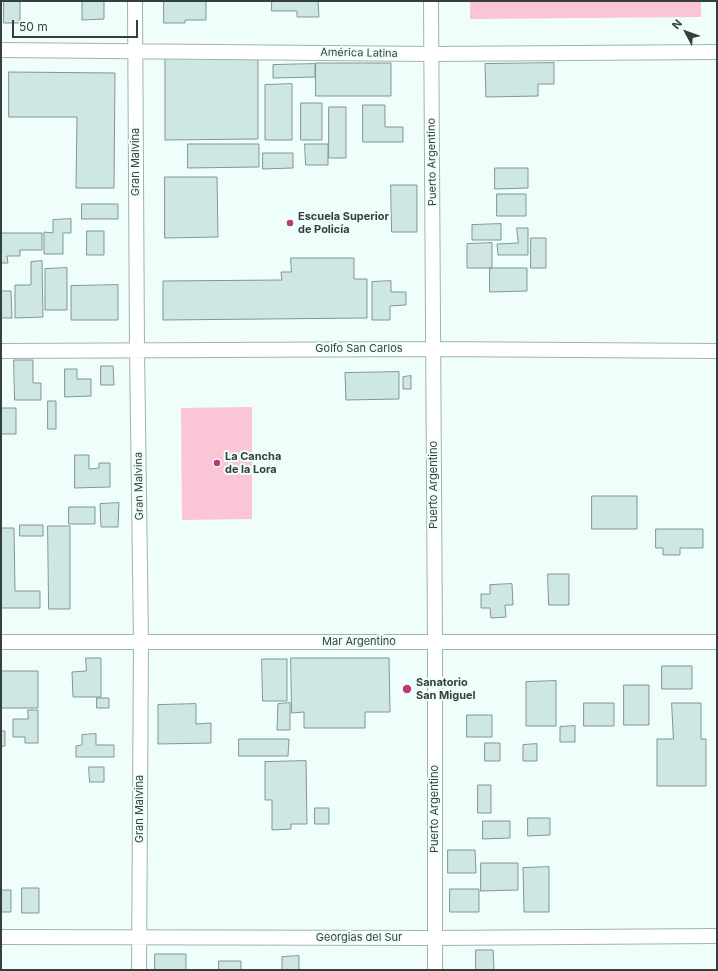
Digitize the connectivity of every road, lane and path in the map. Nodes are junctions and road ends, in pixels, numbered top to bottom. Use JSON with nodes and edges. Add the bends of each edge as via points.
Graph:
{"nodes":[{"id":1,"x":135,"y":1,"type":"edge"},
{"id":2,"x":431,"y":1,"type":"edge"},
{"id":3,"x":1,"y":50,"type":"edge"},
{"id":4,"x":135,"y":51,"type":"junction"},
{"id":5,"x":717,"y":52,"type":"edge"},
{"id":6,"x":430,"y":54,"type":"junction"},
{"id":7,"x":137,"y":349,"type":"junction"},
{"id":8,"x":433,"y":349,"type":"junction"},
{"id":9,"x":1,"y":351,"type":"edge"},
{"id":10,"x":717,"y":351,"type":"edge"},
{"id":11,"x":1,"y":642,"type":"edge"},
{"id":12,"x":141,"y":642,"type":"junction"},
{"id":13,"x":435,"y":642,"type":"junction"},
{"id":14,"x":717,"y":642,"type":"edge"},
{"id":15,"x":717,"y":936,"type":"edge"},
{"id":16,"x":1,"y":937,"type":"edge"},
{"id":17,"x":139,"y":937,"type":"junction"},
{"id":18,"x":435,"y":938,"type":"junction"},
{"id":19,"x":139,"y":970,"type":"edge"},
{"id":20,"x":435,"y":970,"type":"edge"}],
"edges":[{"from":1,"to":4,"type":"street","name":"Gran Malvina"},
{"from":2,"to":6,"type":"street","name":"Puerto Argentino"},
{"from":3,"to":4,"type":"street","name":"América Latina"},
{"from":4,"to":6,"type":"street","name":"América Latina"},
{"from":4,"to":7,"type":"street","name":"Gran Malvina"},
{"from":5,"to":6,"type":"street","name":"América Latina"},
{"from":6,"to":8,"type":"street","name":"Puerto Argentino"},
{"from":7,"to":8,"type":"street","name":"Golfo San Carlos"},
{"from":7,"to":9,"type":"street","name":"Golfo San Carlos"},
{"from":7,"to":12,"type":"street","name":"Gran Malvina"},
{"from":8,"to":10,"type":"street","name":"Golfo San Carlos"},
{"from":8,"to":13,"type":"street","name":"Puerto Argentino"},
{"from":11,"to":12,"type":"street","name":"Mar Argentino"},
{"from":12,"to":13,"type":"street","name":"Mar Argentino"},
{"from":12,"to":17,"type":"street","name":"Gran Malvina"},
{"from":13,"to":14,"type":"street","name":"Mar Argentino"},
{"from":13,"to":18,"type":"street","name":"Puerto Argentino"},
{"from":15,"to":18,"type":"street","name":"Georgias del Sur"},
{"from":16,"to":17,"type":"street","name":"Georgias del Sur"},
{"from":17,"to":18,"type":"street","name":"Georgias del Sur"},
{"from":17,"to":19,"type":"street","name":"Gran Malvina"},
{"from":18,"to":20,"type":"street","name":"Puerto Argentino"}]}
